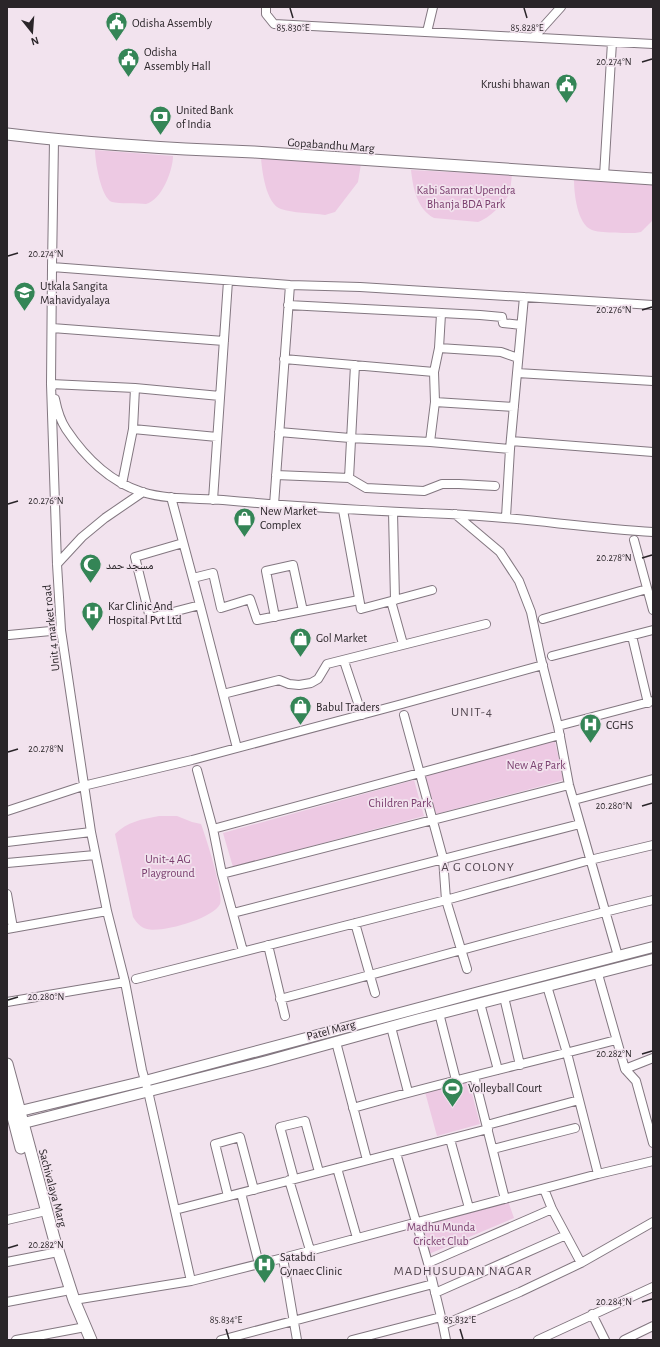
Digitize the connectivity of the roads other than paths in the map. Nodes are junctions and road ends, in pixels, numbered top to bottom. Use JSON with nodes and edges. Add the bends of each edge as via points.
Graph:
{"nodes":[{"id":1,"x":266,"y":7,"type":"edge"},
{"id":2,"x":433,"y":7,"type":"edge"},
{"id":3,"x":561,"y":7,"type":"edge"},
{"id":4,"x":428,"y":32,"type":"junction"},
{"id":5,"x":534,"y":37,"type":"junction"},
{"id":6,"x":612,"y":42,"type":"junction"},
{"id":7,"x":653,"y":44,"type":"edge"},
{"id":8,"x":7,"y":134,"type":"edge"},
{"id":9,"x":54,"y":140,"type":"junction"},
{"id":10,"x":604,"y":176,"type":"junction"},
{"id":11,"x":653,"y":179,"type":"edge"},
{"id":12,"x":52,"y":266,"type":"junction"},
{"id":13,"x":228,"y":281,"type":"junction"},
{"id":14,"x":290,"y":285,"type":"junction"},
{"id":15,"x":524,"y":297,"type":"junction"},
{"id":16,"x":288,"y":305,"type":"junction"},
{"id":17,"x":653,"y":305,"type":"edge"},
{"id":18,"x":441,"y":314,"type":"junction"},
{"id":19,"x":521,"y":325,"type":"junction"},
{"id":20,"x":52,"y":328,"type":"junction"},
{"id":21,"x":224,"y":341,"type":"junction"},
{"id":22,"x":439,"y":348,"type":"junction"},
{"id":23,"x":518,"y":358,"type":"junction"},
{"id":24,"x":284,"y":359,"type":"junction"},
{"id":25,"x":355,"y":365,"type":"junction"},
{"id":26,"x":434,"y":372,"type":"junction"},
{"id":27,"x":517,"y":373,"type":"junction"},
{"id":28,"x":653,"y":381,"type":"edge"},
{"id":29,"x":51,"y":384,"type":"junction"},
{"id":30,"x":135,"y":388,"type":"junction"},
{"id":31,"x":220,"y":396,"type":"junction"},
{"id":32,"x":435,"y":402,"type":"junction"},
{"id":33,"x":514,"y":407,"type":"junction"},
{"id":34,"x":133,"y":429,"type":"junction"},
{"id":35,"x":279,"y":432,"type":"junction"},
{"id":36,"x":217,"y":436,"type":"junction"},
{"id":37,"x":350,"y":438,"type":"junction"},
{"id":38,"x":430,"y":442,"type":"junction"},
{"id":39,"x":510,"y":445,"type":"junction"},
{"id":40,"x":653,"y":452,"type":"edge"},
{"id":41,"x":276,"y":475,"type":"junction"},
{"id":42,"x":349,"y":478,"type":"junction"},
{"id":43,"x":122,"y":484,"type":"junction"},
{"id":44,"x":495,"y":486,"type":"dead end"},
{"id":45,"x":143,"y":492,"type":"junction"},
{"id":46,"x":171,"y":497,"type":"junction"},
{"id":47,"x":213,"y":500,"type":"junction"},
{"id":48,"x":274,"y":505,"type":"junction"},
{"id":49,"x":343,"y":510,"type":"junction"},
{"id":50,"x":393,"y":512,"type":"junction"},
{"id":51,"x":455,"y":514,"type":"junction"},
{"id":52,"x":506,"y":517,"type":"junction"},
{"id":53,"x":653,"y":532,"type":"edge"},
{"id":54,"x":634,"y":540,"type":"dead end"},
{"id":55,"x":183,"y":543,"type":"junction"},
{"id":56,"x":57,"y":564,"type":"junction"},
{"id":57,"x":193,"y":578,"type":"junction"},
{"id":58,"x":647,"y":589,"type":"junction"},
{"id":59,"x":432,"y":590,"type":"dead end"},
{"id":60,"x":359,"y":600,"type":"junction"},
{"id":61,"x":393,"y":601,"type":"junction"},
{"id":62,"x":200,"y":605,"type":"junction"},
{"id":63,"x":653,"y":610,"type":"edge"},
{"id":64,"x":303,"y":611,"type":"junction"},
{"id":65,"x":275,"y":617,"type":"junction"},
{"id":66,"x":543,"y":619,"type":"dead end"},
{"id":67,"x":486,"y":624,"type":"dead end"},
{"id":68,"x":61,"y":630,"type":"junction"},
{"id":69,"x":653,"y":630,"type":"edge"},
{"id":70,"x":9,"y":635,"type":"dead end"},
{"id":71,"x":632,"y":636,"type":"junction"},
{"id":72,"x":403,"y":644,"type":"junction"},
{"id":73,"x":552,"y":656,"type":"dead end"},
{"id":74,"x":344,"y":661,"type":"junction"},
{"id":75,"x":543,"y":665,"type":"junction"},
{"id":76,"x":223,"y":694,"type":"junction"},
{"id":77,"x":650,"y":702,"type":"edge"},
{"id":78,"x":362,"y":715,"type":"junction"},
{"id":79,"x":404,"y":715,"type":"dead end"},
{"id":80,"x":558,"y":726,"type":"junction"},
{"id":81,"x":560,"y":735,"type":"junction"},
{"id":82,"x":237,"y":748,"type":"junction"},
{"id":83,"x":197,"y":770,"type":"dead end"},
{"id":84,"x":420,"y":773,"type":"junction"},
{"id":85,"x":653,"y":779,"type":"edge"},
{"id":86,"x":569,"y":785,"type":"junction"},
{"id":87,"x":83,"y":786,"type":"junction"},
{"id":88,"x":574,"y":800,"type":"junction"},
{"id":89,"x":7,"y":811,"type":"edge"},
{"id":90,"x":433,"y":820,"type":"junction"},
{"id":91,"x":580,"y":824,"type":"junction"},
{"id":92,"x":213,"y":829,"type":"junction"},
{"id":93,"x":91,"y":832,"type":"junction"},
{"id":94,"x":7,"y":842,"type":"edge"},
{"id":95,"x":653,"y":845,"type":"edge"},
{"id":96,"x":95,"y":855,"type":"junction"},
{"id":97,"x":443,"y":858,"type":"junction"},
{"id":98,"x":590,"y":860,"type":"junction"},
{"id":99,"x":7,"y":863,"type":"edge"},
{"id":100,"x":222,"y":874,"type":"junction"},
{"id":101,"x":7,"y":894,"type":"edge"},
{"id":102,"x":446,"y":900,"type":"junction"},
{"id":103,"x":653,"y":900,"type":"edge"},
{"id":104,"x":107,"y":911,"type":"junction"},
{"id":105,"x":606,"y":911,"type":"junction"},
{"id":106,"x":233,"y":913,"type":"junction"},
{"id":107,"x":355,"y":923,"type":"junction"},
{"id":108,"x":10,"y":929,"type":"edge"},
{"id":109,"x":268,"y":945,"type":"junction"},
{"id":110,"x":652,"y":950,"type":"edge"},
{"id":111,"x":242,"y":951,"type":"junction"},
{"id":112,"x":462,"y":951,"type":"junction"},
{"id":113,"x":618,"y":956,"type":"junction"},
{"id":114,"x":653,"y":959,"type":"edge"},
{"id":115,"x":468,"y":969,"type":"dead end"},
{"id":116,"x":598,"y":974,"type":"junction"},
{"id":117,"x":370,"y":976,"type":"junction"},
{"id":118,"x":136,"y":979,"type":"dead end"},
{"id":119,"x":124,"y":982,"type":"junction"},
{"id":120,"x":547,"y":986,"type":"junction"},
{"id":121,"x":375,"y":993,"type":"dead end"},
{"id":122,"x":504,"y":997,"type":"junction"},
{"id":123,"x":280,"y":999,"type":"junction"},
{"id":124,"x":7,"y":1002,"type":"edge"},
{"id":125,"x":480,"y":1003,"type":"junction"},
{"id":126,"x":439,"y":1014,"type":"junction"},
{"id":127,"x":285,"y":1016,"type":"dead end"},
{"id":128,"x":391,"y":1027,"type":"junction"},
{"id":129,"x":616,"y":1040,"type":"junction"},
{"id":130,"x":336,"y":1042,"type":"junction"},
{"id":131,"x":567,"y":1053,"type":"junction"},
{"id":132,"x":653,"y":1058,"type":"edge"},
{"id":133,"x":7,"y":1064,"type":"edge"},
{"id":134,"x":520,"y":1065,"type":"junction"},
{"id":135,"x":625,"y":1069,"type":"junction"},
{"id":136,"x":498,"y":1070,"type":"junction"},
{"id":137,"x":474,"y":1076,"type":"junction"},
{"id":138,"x":456,"y":1080,"type":"junction"},
{"id":139,"x":145,"y":1081,"type":"junction"},
{"id":140,"x":148,"y":1091,"type":"junction"},
{"id":141,"x":408,"y":1092,"type":"junction"},
{"id":142,"x":7,"y":1094,"type":"edge"},
{"id":143,"x":578,"y":1100,"type":"junction"},
{"id":144,"x":353,"y":1108,"type":"junction"},
{"id":145,"x":15,"y":1113,"type":"junction"},
{"id":146,"x":18,"y":1124,"type":"junction"},
{"id":147,"x":487,"y":1127,"type":"junction"},
{"id":148,"x":575,"y":1128,"type":"dead end"},
{"id":149,"x":450,"y":1139,"type":"junction"},
{"id":150,"x":653,"y":1143,"type":"edge"},
{"id":151,"x":493,"y":1149,"type":"junction"},
{"id":152,"x":396,"y":1153,"type":"junction"},
{"id":153,"x":367,"y":1160,"type":"junction"},
{"id":154,"x":653,"y":1161,"type":"edge"},
{"id":155,"x":337,"y":1168,"type":"junction"},
{"id":156,"x":319,"y":1172,"type":"junction"},
{"id":157,"x":598,"y":1174,"type":"junction"},
{"id":158,"x":292,"y":1179,"type":"junction"},
{"id":159,"x":544,"y":1189,"type":"junction"},
{"id":160,"x":254,"y":1190,"type":"junction"},
{"id":161,"x":241,"y":1193,"type":"junction"},
{"id":162,"x":228,"y":1196,"type":"junction"},
{"id":163,"x":505,"y":1199,"type":"junction"},
{"id":164,"x":469,"y":1208,"type":"junction"},
{"id":165,"x":552,"y":1209,"type":"junction"},
{"id":166,"x":175,"y":1210,"type":"junction"},
{"id":167,"x":43,"y":1212,"type":"junction"},
{"id":168,"x":7,"y":1220,"type":"edge"},
{"id":169,"x":416,"y":1222,"type":"junction"},
{"id":170,"x":653,"y":1222,"type":"edge"},
{"id":171,"x":566,"y":1235,"type":"junction"},
{"id":172,"x":357,"y":1238,"type":"junction"},
{"id":173,"x":310,"y":1250,"type":"junction"},
{"id":174,"x":52,"y":1253,"type":"junction"},
{"id":175,"x":282,"y":1258,"type":"junction"},
{"id":176,"x":7,"y":1262,"type":"edge"},
{"id":177,"x":428,"y":1263,"type":"junction"},
{"id":178,"x":581,"y":1263,"type":"junction"},
{"id":179,"x":259,"y":1264,"type":"junction"},
{"id":180,"x":191,"y":1281,"type":"junction"},
{"id":181,"x":433,"y":1284,"type":"junction"},
{"id":182,"x":653,"y":1287,"type":"edge"},
{"id":183,"x":65,"y":1291,"type":"junction"},
{"id":184,"x":435,"y":1293,"type":"junction"},
{"id":185,"x":74,"y":1300,"type":"junction"},
{"id":186,"x":7,"y":1302,"type":"edge"},
{"id":187,"x":592,"y":1314,"type":"junction"},
{"id":188,"x":441,"y":1317,"type":"junction"},
{"id":189,"x":294,"y":1322,"type":"junction"},
{"id":190,"x":443,"y":1325,"type":"junction"},
{"id":191,"x":653,"y":1326,"type":"edge"},
{"id":192,"x":80,"y":1328,"type":"junction"},
{"id":193,"x":16,"y":1340,"type":"edge"},
{"id":194,"x":85,"y":1340,"type":"edge"},
{"id":195,"x":90,"y":1340,"type":"edge"},
{"id":196,"x":221,"y":1340,"type":"edge"},
{"id":197,"x":297,"y":1340,"type":"edge"},
{"id":198,"x":352,"y":1340,"type":"edge"},
{"id":199,"x":446,"y":1340,"type":"edge"},
{"id":200,"x":538,"y":1340,"type":"edge"},
{"id":201,"x":605,"y":1340,"type":"edge"},
{"id":202,"x":624,"y":1340,"type":"edge"}],
"edges":[{"from":1,"to":4,"type":"street","via":[[266,14],[274,24]]},
{"from":2,"to":4,"type":"street"},
{"from":3,"to":5,"type":"street"},
{"from":4,"to":5,"type":"street"},
{"from":5,"to":6,"type":"street"},
{"from":6,"to":7,"type":"street"},
{"from":6,"to":10,"type":"street"},
{"from":8,"to":9,"type":"main road","name":"Gopabandhu Marg"},
{"from":9,"to":10,"type":"main road","name":"Gopabandhu Marg"},
{"from":9,"to":12,"type":"street","name":"Unit 4 market road"},
{"from":10,"to":11,"type":"main road","name":"Gopabandhu Marg"},
{"from":12,"to":13,"type":"street"},
{"from":12,"to":20,"type":"street","name":"Unit 4 market road"},
{"from":13,"to":14,"type":"street"},
{"from":13,"to":21,"type":"street"},
{"from":14,"to":15,"type":"street"},
{"from":14,"to":16,"type":"street"},
{"from":15,"to":17,"type":"street"},
{"from":15,"to":19,"type":"street"},
{"from":16,"to":18,"type":"street"},
{"from":16,"to":24,"type":"street"},
{"from":18,"to":19,"type":"street","via":[[502,317],[503,323]]},
{"from":18,"to":22,"type":"street"},
{"from":19,"to":23,"type":"street"},
{"from":20,"to":21,"type":"street"},
{"from":20,"to":29,"type":"street","name":"Unit 4 market road"},
{"from":21,"to":31,"type":"street"},
{"from":22,"to":23,"type":"street","via":[[501,352]]},
{"from":22,"to":26,"type":"street"},
{"from":23,"to":27,"type":"street"},
{"from":24,"to":25,"type":"street"},
{"from":24,"to":35,"type":"street"},
{"from":25,"to":26,"type":"street"},
{"from":25,"to":37,"type":"street"},
{"from":26,"to":32,"type":"street"},
{"from":27,"to":28,"type":"street"},
{"from":27,"to":33,"type":"street"},
{"from":29,"to":30,"type":"street"},
{"from":29,"to":43,"type":"street","via":[[65,428],[90,459]]},
{"from":29,"to":56,"type":"street","name":"Unit 4 market road"},
{"from":30,"to":31,"type":"street"},
{"from":30,"to":34,"type":"street"},
{"from":31,"to":36,"type":"street"},
{"from":32,"to":33,"type":"street"},
{"from":32,"to":38,"type":"street"},
{"from":33,"to":39,"type":"street"},
{"from":34,"to":36,"type":"street"},
{"from":34,"to":43,"type":"street"},
{"from":35,"to":37,"type":"street"},
{"from":35,"to":41,"type":"street"},
{"from":36,"to":47,"type":"street"},
{"from":37,"to":38,"type":"street"},
{"from":37,"to":42,"type":"street"},
{"from":38,"to":39,"type":"street"},
{"from":39,"to":40,"type":"street"},
{"from":39,"to":52,"type":"street"},
{"from":41,"to":42,"type":"street"},
{"from":41,"to":48,"type":"street"},
{"from":42,"to":44,"type":"street","via":[[366,488],[424,491],[442,484]]},
{"from":43,"to":45,"type":"street"},
{"from":45,"to":46,"type":"street"},
{"from":45,"to":56,"type":"street","via":[[82,537]]},
{"from":46,"to":47,"type":"street"},
{"from":46,"to":55,"type":"street"},
{"from":47,"to":48,"type":"street"},
{"from":48,"to":49,"type":"street"},
{"from":49,"to":50,"type":"street"},
{"from":49,"to":60,"type":"street"},
{"from":50,"to":51,"type":"street"},
{"from":50,"to":61,"type":"street"},
{"from":51,"to":52,"type":"street"},
{"from":51,"to":75,"type":"street","via":[[500,552],[519,581],[531,612]]},
{"from":52,"to":53,"type":"street"},
{"from":54,"to":58,"type":"street"},
{"from":55,"to":57,"type":"street"},
{"from":55,"to":62,"type":"street","via":[[135,557],[150,618]]},
{"from":56,"to":68,"type":"street","name":"Unit 4 market road"},
{"from":57,"to":62,"type":"street"},
{"from":57,"to":65,"type":"street","via":[[213,573],[221,608],[250,599],[256,620]]},
{"from":58,"to":63,"type":"street"},
{"from":58,"to":66,"type":"street"},
{"from":59,"to":61,"type":"street"},
{"from":60,"to":61,"type":"street","via":[[361,609]]},
{"from":60,"to":64,"type":"street"},
{"from":61,"to":72,"type":"street"},
{"from":62,"to":76,"type":"street"},
{"from":64,"to":65,"type":"street"},
{"from":64,"to":65,"type":"street","via":[[293,565],[266,571]]},
{"from":67,"to":72,"type":"street"},
{"from":68,"to":70,"type":"street"},
{"from":68,"to":87,"type":"street","name":"Unit 4 market road"},
{"from":69,"to":71,"type":"street"},
{"from":71,"to":73,"type":"street"},
{"from":71,"to":77,"type":"street"},
{"from":72,"to":74,"type":"street"},
{"from":74,"to":76,"type":"street","via":[[327,664],[318,679],[305,685],[289,684],[279,680]]},
{"from":74,"to":78,"type":"street"},
{"from":75,"to":78,"type":"street"},
{"from":75,"to":80,"type":"street"},
{"from":76,"to":82,"type":"street"},
{"from":77,"to":80,"type":"street"},
{"from":78,"to":82,"type":"street"},
{"from":79,"to":84,"type":"street"},
{"from":80,"to":81,"type":"street"},
{"from":81,"to":84,"type":"street"},
{"from":81,"to":86,"type":"street"},
{"from":82,"to":87,"type":"street"},
{"from":83,"to":92,"type":"street"},
{"from":84,"to":90,"type":"street"},
{"from":84,"to":92,"type":"street"},
{"from":85,"to":88,"type":"street"},
{"from":86,"to":88,"type":"street"},
{"from":86,"to":90,"type":"street"},
{"from":87,"to":89,"type":"street"},
{"from":87,"to":93,"type":"street","name":"Unit 4 market road"},
{"from":88,"to":91,"type":"street"},
{"from":90,"to":97,"type":"street"},
{"from":90,"to":100,"type":"street"},
{"from":91,"to":97,"type":"street"},
{"from":91,"to":98,"type":"street"},
{"from":92,"to":100,"type":"street"},
{"from":93,"to":94,"type":"street"},
{"from":93,"to":96,"type":"street","name":"Unit 4 market road"},
{"from":95,"to":98,"type":"street"},
{"from":96,"to":99,"type":"street"},
{"from":96,"to":104,"type":"street","name":"Unit 4 market road"},
{"from":97,"to":102,"type":"street"},
{"from":97,"to":106,"type":"street"},
{"from":98,"to":102,"type":"street"},
{"from":98,"to":105,"type":"street"},
{"from":100,"to":106,"type":"street"},
{"from":101,"to":108,"type":"street"},
{"from":102,"to":107,"type":"street"},
{"from":102,"to":112,"type":"street"},
{"from":103,"to":105,"type":"street"},
{"from":104,"to":108,"type":"street"},
{"from":104,"to":119,"type":"street","name":"Unit 4 market road"},
{"from":105,"to":112,"type":"street"},
{"from":105,"to":113,"type":"street"},
{"from":106,"to":111,"type":"street"},
{"from":107,"to":109,"type":"street"},
{"from":107,"to":117,"type":"street"},
{"from":109,"to":111,"type":"street"},
{"from":109,"to":123,"type":"street"},
{"from":110,"to":113,"type":"street","name":"Patel Marg"},
{"from":111,"to":118,"type":"street"},
{"from":112,"to":115,"type":"street"},
{"from":112,"to":117,"type":"street"},
{"from":113,"to":139,"type":"street","name":"Patel Marg"},
{"from":114,"to":116,"type":"street","name":"Patel Marg"},
{"from":116,"to":120,"type":"street","name":"Patel Marg"},
{"from":116,"to":129,"type":"street"},
{"from":117,"to":121,"type":"street"},
{"from":117,"to":123,"type":"street"},
{"from":119,"to":124,"type":"street"},
{"from":119,"to":139,"type":"street","name":"Unit 4 market road"},
{"from":120,"to":122,"type":"street","name":"Patel Marg"},
{"from":120,"to":131,"type":"street"},
{"from":122,"to":125,"type":"street","name":"Patel Marg"},
{"from":122,"to":134,"type":"street"},
{"from":123,"to":127,"type":"street"},
{"from":125,"to":126,"type":"street","name":"Patel Marg"},
{"from":125,"to":136,"type":"street"},
{"from":126,"to":128,"type":"street","name":"Patel Marg"},
{"from":126,"to":138,"type":"street"},
{"from":128,"to":130,"type":"street","name":"Patel Marg"},
{"from":128,"to":141,"type":"street"},
{"from":129,"to":131,"type":"street"},
{"from":129,"to":135,"type":"street"},
{"from":130,"to":140,"type":"street","name":"Patel Marg"},
{"from":130,"to":144,"type":"street"},
{"from":131,"to":134,"type":"street"},
{"from":131,"to":143,"type":"street"},
{"from":132,"to":135,"type":"street"},
{"from":133,"to":145,"type":"main road","name":"Sachivalaya Marg"},
{"from":134,"to":136,"type":"street"},
{"from":135,"to":150,"type":"street","via":[[636,1081]]},
{"from":136,"to":137,"type":"street"},
{"from":137,"to":138,"type":"street"},
{"from":137,"to":147,"type":"street"},
{"from":138,"to":141,"type":"street"},
{"from":139,"to":140,"type":"street","name":"Unit 4 market road"},
{"from":139,"to":145,"type":"street","name":"Patel Marg"},
{"from":140,"to":146,"type":"street","name":"Patel Marg"},
{"from":140,"to":166,"type":"street","name":"Unit 4 market road"},
{"from":141,"to":144,"type":"street"},
{"from":142,"to":145,"type":"main road","name":"Sachivalaya Marg"},
{"from":143,"to":147,"type":"street"},
{"from":143,"to":157,"type":"street"},
{"from":144,"to":153,"type":"street"},
{"from":145,"to":146,"type":"main road","name":"Sachivalaya Marg"},
{"from":146,"to":167,"type":"main road","name":"Sachivalaya Marg"},
{"from":147,"to":149,"type":"street"},
{"from":147,"to":151,"type":"street"},
{"from":148,"to":151,"type":"street"},
{"from":149,"to":152,"type":"street"},
{"from":149,"to":164,"type":"street"},
{"from":151,"to":163,"type":"street"},
{"from":152,"to":153,"type":"street"},
{"from":152,"to":169,"type":"street"},
{"from":153,"to":155,"type":"street"},
{"from":154,"to":157,"type":"street"},
{"from":155,"to":156,"type":"street"},
{"from":155,"to":172,"type":"street"},
{"from":156,"to":158,"type":"street"},
{"from":156,"to":158,"type":"street","via":[[305,1121],[280,1127]]},
{"from":157,"to":159,"type":"street"},
{"from":158,"to":160,"type":"street"},
{"from":158,"to":173,"type":"street"},
{"from":159,"to":163,"type":"street"},
{"from":159,"to":165,"type":"street"},
{"from":160,"to":161,"type":"street"},
{"from":160,"to":162,"type":"street","via":[[240,1137],[215,1144]]},
{"from":161,"to":162,"type":"street"},
{"from":161,"to":179,"type":"street"},
{"from":162,"to":166,"type":"street"},
{"from":163,"to":164,"type":"street"},
{"from":164,"to":169,"type":"street"},
{"from":165,"to":171,"type":"street"},
{"from":165,"to":177,"type":"street"},
{"from":166,"to":180,"type":"street","name":"Unit 4 market road"},
{"from":167,"to":168,"type":"street"},
{"from":167,"to":174,"type":"main road","name":"Sachivalaya Marg"},
{"from":167,"to":185,"type":"main road","name":"Sachivalaya Marg"},
{"from":169,"to":172,"type":"street"},
{"from":169,"to":177,"type":"street"},
{"from":170,"to":178,"type":"street"},
{"from":171,"to":178,"type":"street"},
{"from":171,"to":184,"type":"street"},
{"from":172,"to":173,"type":"street"},
{"from":173,"to":175,"type":"street"},
{"from":174,"to":176,"type":"street"},
{"from":174,"to":183,"type":"main road","name":"Sachivalaya Marg"},
{"from":175,"to":179,"type":"street"},
{"from":175,"to":189,"type":"street"},
{"from":177,"to":181,"type":"street"},
{"from":178,"to":190,"type":"street"},
{"from":179,"to":180,"type":"street"},
{"from":180,"to":185,"type":"street"},
{"from":181,"to":184,"type":"street"},
{"from":181,"to":189,"type":"street"},
{"from":182,"to":187,"type":"street"},
{"from":183,"to":186,"type":"street"},
{"from":183,"to":192,"type":"main road","name":"Sachivalaya Marg"},
{"from":184,"to":188,"type":"street"},
{"from":185,"to":195,"type":"main road","name":"Sachivalaya Marg"},
{"from":187,"to":200,"type":"street"},
{"from":187,"to":201,"type":"street"},
{"from":188,"to":190,"type":"street"},
{"from":188,"to":198,"type":"street"},
{"from":189,"to":196,"type":"street"},
{"from":189,"to":197,"type":"street"},
{"from":190,"to":199,"type":"street"},
{"from":191,"to":202,"type":"street"},
{"from":192,"to":193,"type":"street"},
{"from":192,"to":194,"type":"main road","name":"Sachivalaya Marg"}]}
